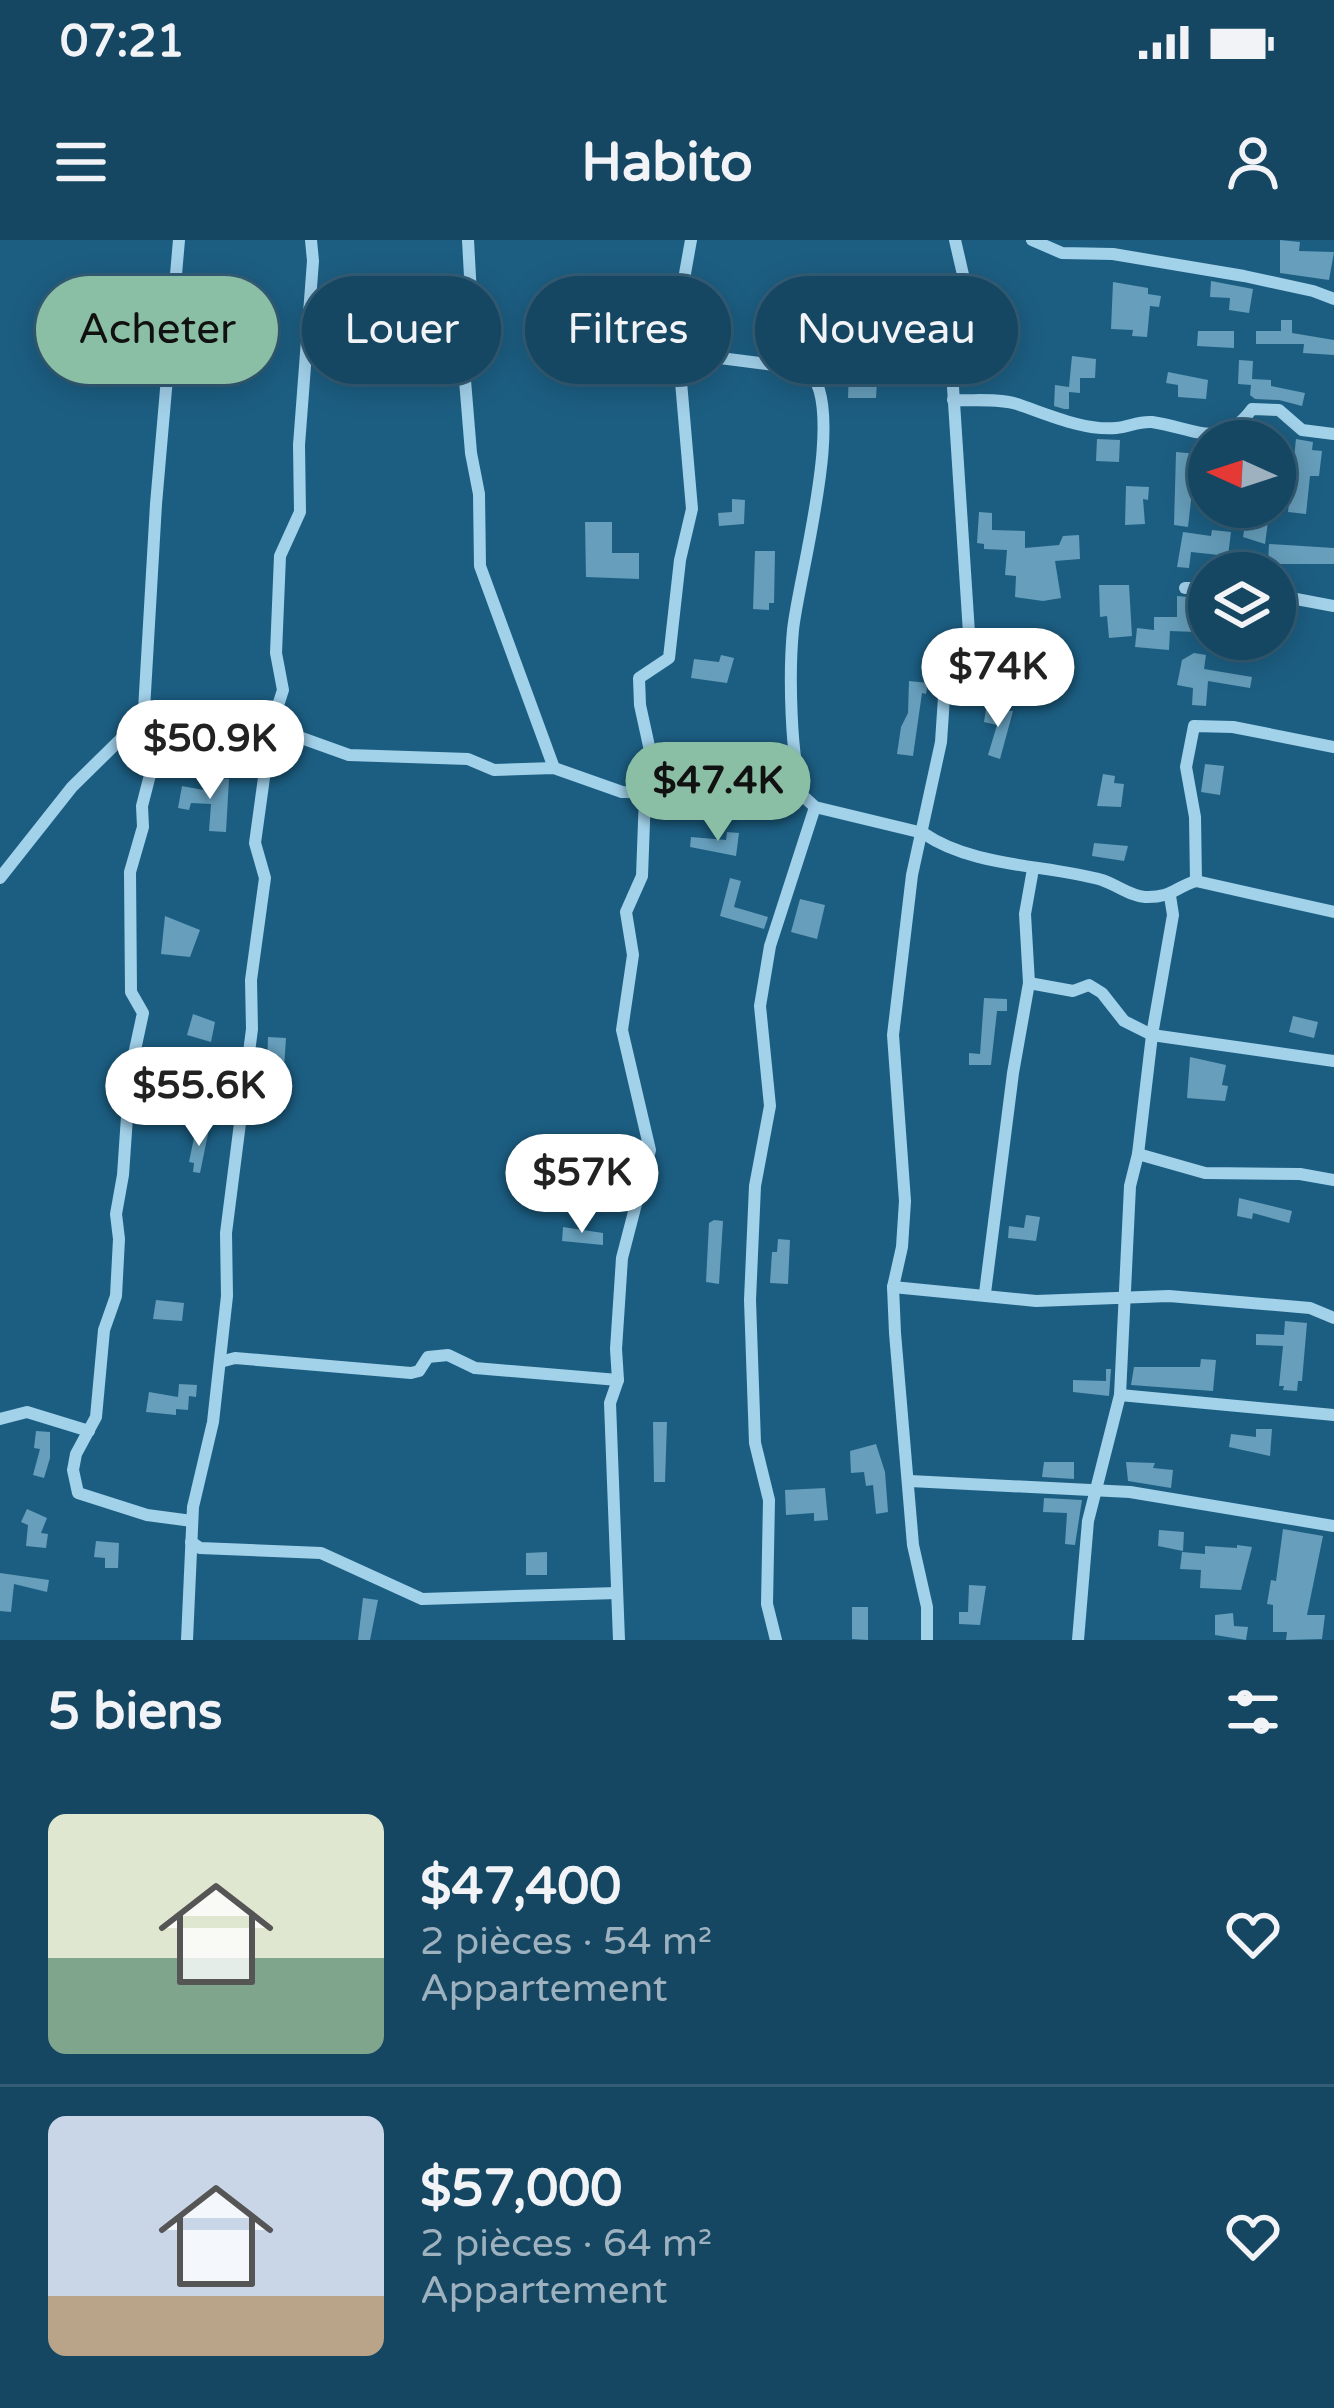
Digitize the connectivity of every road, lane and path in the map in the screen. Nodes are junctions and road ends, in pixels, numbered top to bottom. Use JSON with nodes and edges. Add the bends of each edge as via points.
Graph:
{"nodes":[{"id":1,"x":179,"y":240,"type":"edge"},
{"id":2,"x":311,"y":240,"type":"edge"},
{"id":3,"x":468,"y":240,"type":"edge"},
{"id":4,"x":692,"y":240,"type":"edge"},
{"id":5,"x":955,"y":240,"type":"edge"},
{"id":6,"x":1032,"y":240,"type":"edge"},
{"id":7,"x":685,"y":276,"type":"edge"},
{"id":8,"x":1334,"y":299,"type":"edge"},
{"id":9,"x":731,"y":359,"type":"edge"},
{"id":10,"x":683,"y":384,"type":"edge"},
{"id":11,"x":953,"y":400,"type":"junction"},
{"id":12,"x":1334,"y":434,"type":"edge"},
{"id":13,"x":1185,"y":589,"type":"dead end"},
{"id":14,"x":1188,"y":589,"type":"edge"},
{"id":15,"x":1296,"y":599,"type":"edge"},
{"id":16,"x":1334,"y":606,"type":"edge"},
{"id":17,"x":144,"y":710,"type":"junction"},
{"id":18,"x":271,"y":727,"type":"junction"},
{"id":19,"x":1334,"y":747,"type":"edge"},
{"id":20,"x":554,"y":768,"type":"junction"},
{"id":21,"x":645,"y":795,"type":"junction"},
{"id":22,"x":802,"y":796,"type":"junction"},
{"id":23,"x":815,"y":808,"type":"junction"},
{"id":24,"x":923,"y":833,"type":"junction"},
{"id":25,"x":1034,"y":869,"type":"junction"},
{"id":26,"x":0,"y":878,"type":"edge"},
{"id":27,"x":1196,"y":881,"type":"junction"},
{"id":28,"x":1170,"y":896,"type":"junction"},
{"id":29,"x":1334,"y":912,"type":"edge"},
{"id":30,"x":1029,"y":983,"type":"junction"},
{"id":31,"x":1152,"y":1034,"type":"junction"},
{"id":32,"x":1334,"y":1061,"type":"edge"},
{"id":33,"x":1138,"y":1154,"type":"junction"},
{"id":34,"x":1334,"y":1180,"type":"edge"},
{"id":35,"x":892,"y":1287,"type":"junction"},
{"id":36,"x":985,"y":1293,"type":"junction"},
{"id":37,"x":1124,"y":1295,"type":"junction"},
{"id":38,"x":1334,"y":1318,"type":"edge"},
{"id":39,"x":220,"y":1362,"type":"junction"},
{"id":40,"x":618,"y":1380,"type":"junction"},
{"id":41,"x":1120,"y":1394,"type":"junction"},
{"id":42,"x":1334,"y":1415,"type":"edge"},
{"id":43,"x":0,"y":1419,"type":"edge"},
{"id":44,"x":89,"y":1431,"type":"junction"},
{"id":45,"x":910,"y":1481,"type":"junction"},
{"id":46,"x":1099,"y":1489,"type":"junction"},
{"id":47,"x":192,"y":1521,"type":"junction"},
{"id":48,"x":1334,"y":1526,"type":"edge"},
{"id":49,"x":191,"y":1542,"type":"junction"},
{"id":50,"x":617,"y":1593,"type":"junction"},
{"id":51,"x":187,"y":1640,"type":"edge"},
{"id":52,"x":619,"y":1640,"type":"edge"},
{"id":53,"x":776,"y":1640,"type":"edge"},
{"id":54,"x":928,"y":1640,"type":"edge"},
{"id":55,"x":1078,"y":1640,"type":"edge"}],
"edges":[{"from":1,"to":17,"type":"street"},
{"from":2,"to":18,"type":"street","via":[[300,512],[280,556],[276,653],[283,690]]},
{"from":3,"to":20,"type":"street","via":[[472,295],[463,356],[480,566]]},
{"from":4,"to":7,"type":"street"},
{"from":5,"to":11,"type":"street","via":[[967,292],[950,340]]},
{"from":6,"to":8,"type":"street","via":[[1062,253],[1244,276]]},
{"from":9,"to":22,"type":"street","via":[[806,369],[825,411],[792,635]]},
{"from":10,"to":21,"type":"street","via":[[692,509],[669,658],[639,681],[654,769]]},
{"from":11,"to":12,"type":"street","via":[[1015,403],[1116,428],[1151,422],[1213,434],[1238,428],[1252,409],[1279,410],[1302,430]]},
{"from":11,"to":24,"type":"street","via":[[969,633],[944,697]]},
{"from":13,"to":14,"type":"street"},
{"from":15,"to":16,"type":"street"},
{"from":17,"to":26,"type":"street"},
{"from":17,"to":44,"type":"street","via":[[151,772],[130,872],[131,992],[143,1013],[116,1214],[116,1296]]},
{"from":18,"to":20,"type":"street","via":[[350,755]]},
{"from":18,"to":39,"type":"street","via":[[255,843],[265,878]]},
{"from":19,"to":27,"type":"street","via":[[1194,726],[1186,767]]},
{"from":20,"to":21,"type":"street"},
{"from":21,"to":22,"type":"street","via":[[688,790],[770,803]]},
{"from":21,"to":40,"type":"street","via":[[643,876],[626,912],[633,956],[622,1030],[650,1150],[622,1258]]},
{"from":22,"to":23,"type":"street"},
{"from":23,"to":24,"type":"street"},
{"from":23,"to":53,"type":"street","via":[[770,946],[760,1006],[770,1106],[754,1186],[750,1300],[755,1443],[769,1500],[767,1604]]},
{"from":24,"to":25,"type":"street"},
{"from":24,"to":35,"type":"street","via":[[893,1035],[905,1201]]},
{"from":25,"to":28,"type":"street","via":[[1103,880],[1139,897]]},
{"from":25,"to":30,"type":"street","via":[[1025,914]]},
{"from":27,"to":28,"type":"street"},
{"from":27,"to":29,"type":"street"},
{"from":28,"to":31,"type":"street"},
{"from":30,"to":31,"type":"street","via":[[1072,991],[1089,985],[1124,1021]]},
{"from":30,"to":36,"type":"street"},
{"from":31,"to":32,"type":"street"},
{"from":31,"to":33,"type":"street"},
{"from":33,"to":34,"type":"street","via":[[1205,1173]]},
{"from":33,"to":37,"type":"street"},
{"from":35,"to":36,"type":"street"},
{"from":35,"to":45,"type":"street"},
{"from":36,"to":37,"type":"street","via":[[1036,1300]]},
{"from":37,"to":38,"type":"street","via":[[1310,1308]]},
{"from":37,"to":41,"type":"street"},
{"from":39,"to":40,"type":"street","via":[[411,1373],[428,1357],[448,1355],[475,1368]]},
{"from":39,"to":47,"type":"street"},
{"from":40,"to":50,"type":"street","via":[[610,1403]]},
{"from":41,"to":42,"type":"street"},
{"from":41,"to":46,"type":"street"},
{"from":43,"to":44,"type":"street","via":[[27,1412]]},
{"from":44,"to":47,"type":"street","via":[[73,1470],[78,1493]]},
{"from":45,"to":46,"type":"street"},
{"from":45,"to":54,"type":"street"},
{"from":46,"to":48,"type":"street"},
{"from":46,"to":55,"type":"street","via":[[1083,1552]]},
{"from":47,"to":49,"type":"street"},
{"from":49,"to":50,"type":"street","via":[[321,1553],[422,1599]]},
{"from":49,"to":51,"type":"street"},
{"from":50,"to":52,"type":"street"}]}
